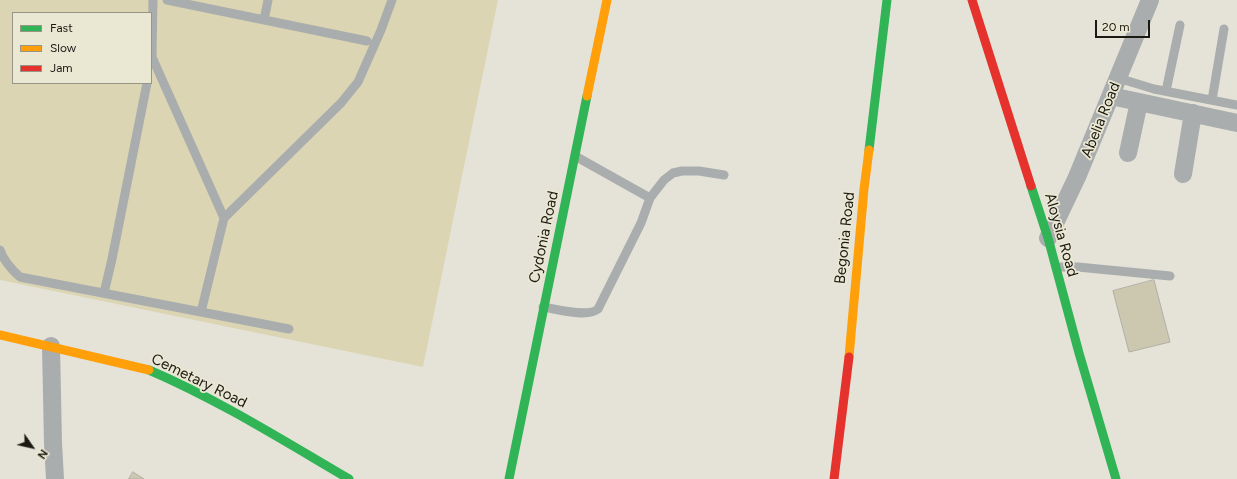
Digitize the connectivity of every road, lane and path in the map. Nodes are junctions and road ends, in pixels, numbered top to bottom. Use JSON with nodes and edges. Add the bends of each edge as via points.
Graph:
{"nodes":[{"id":1,"x":153,"y":0,"type":"edge"},
{"id":2,"x":167,"y":0,"type":"edge"},
{"id":3,"x":268,"y":0,"type":"edge"},
{"id":4,"x":392,"y":0,"type":"edge"},
{"id":5,"x":607,"y":0,"type":"edge"},
{"id":6,"x":887,"y":0,"type":"edge"},
{"id":7,"x":972,"y":0,"type":"edge"},
{"id":8,"x":1150,"y":0,"type":"edge"},
{"id":9,"x":264,"y":20,"type":"junction"},
{"id":10,"x":1180,"y":25,"type":"dead end"},
{"id":11,"x":1224,"y":29,"type":"dead end"},
{"id":12,"x":367,"y":41,"type":"dead end"},
{"id":13,"x":152,"y":60,"type":"edge"},
{"id":14,"x":1118,"y":78,"type":"junction"},
{"id":15,"x":147,"y":84,"type":"edge"},
{"id":16,"x":1166,"y":91,"type":"junction"},
{"id":17,"x":1111,"y":96,"type":"junction"},
{"id":18,"x":1212,"y":100,"type":"junction"},
{"id":19,"x":1139,"y":102,"type":"junction"},
{"id":20,"x":1237,"y":105,"type":"edge"},
{"id":21,"x":1193,"y":113,"type":"junction"},
{"id":22,"x":1237,"y":123,"type":"edge"},
{"id":23,"x":1128,"y":153,"type":"dead end"},
{"id":24,"x":575,"y":155,"type":"junction"},
{"id":25,"x":1183,"y":174,"type":"dead end"},
{"id":26,"x":724,"y":175,"type":"dead end"},
{"id":27,"x":650,"y":198,"type":"junction"},
{"id":28,"x":224,"y":218,"type":"junction"},
{"id":29,"x":1048,"y":238,"type":"junction"},
{"id":30,"x":0,"y":250,"type":"edge"},
{"id":31,"x":1056,"y":266,"type":"junction"},
{"id":32,"x":1170,"y":276,"type":"dead end"},
{"id":33,"x":104,"y":293,"type":"junction"},
{"id":34,"x":543,"y":306,"type":"junction"},
{"id":35,"x":201,"y":312,"type":"junction"},
{"id":36,"x":289,"y":329,"type":"dead end"},
{"id":37,"x":0,"y":335,"type":"edge"},
{"id":38,"x":51,"y":346,"type":"junction"},
{"id":39,"x":509,"y":475,"type":"edge"},
{"id":40,"x":55,"y":479,"type":"edge"},
{"id":41,"x":349,"y":479,"type":"edge"},
{"id":42,"x":503,"y":479,"type":"edge"},
{"id":43,"x":834,"y":479,"type":"edge"},
{"id":44,"x":1116,"y":479,"type":"edge"}],
"edges":[{"from":1,"to":13,"type":"lane"},
{"from":2,"to":9,"type":"lane"},
{"from":3,"to":9,"type":"lane"},
{"from":4,"to":28,"type":"lane","via":[[358,82],[341,103]]},
{"from":5,"to":24,"type":"street","name":"Cydonia Road"},
{"from":6,"to":43,"type":"street","name":"Begonia Road","via":[[864,189],[848,365]]},
{"from":7,"to":29,"type":"street","name":"Aloysia Road"},
{"from":8,"to":14,"type":"street","name":"Abelia Road"},
{"from":9,"to":12,"type":"lane"},
{"from":10,"to":16,"type":"lane"},
{"from":11,"to":18,"type":"lane"},
{"from":13,"to":28,"type":"lane"},
{"from":14,"to":16,"type":"lane"},
{"from":14,"to":17,"type":"street","name":"Abelia Road"},
{"from":15,"to":33,"type":"lane"},
{"from":16,"to":18,"type":"lane"},
{"from":17,"to":19,"type":"street"},
{"from":17,"to":29,"type":"street","name":"Abelia Road"},
{"from":18,"to":20,"type":"lane"},
{"from":19,"to":21,"type":"street"},
{"from":19,"to":23,"type":"street"},
{"from":21,"to":22,"type":"street"},
{"from":21,"to":25,"type":"street"},
{"from":24,"to":27,"type":"lane"},
{"from":24,"to":34,"type":"street","name":"Cydonia Road"},
{"from":26,"to":27,"type":"lane","via":[[699,171],[673,173]]},
{"from":27,"to":34,"type":"lane","via":[[641,223],[598,309],[590,313],[571,312]]},
{"from":28,"to":35,"type":"lane"},
{"from":29,"to":31,"type":"street","name":"Aloysia Road"},
{"from":30,"to":33,"type":"lane","via":[[11,269],[20,277]]},
{"from":31,"to":32,"type":"lane"},
{"from":31,"to":44,"type":"street","name":"Aloysia Road"},
{"from":33,"to":35,"type":"lane"},
{"from":34,"to":39,"type":"street","name":"Cydonia Road"},
{"from":35,"to":36,"type":"lane"},
{"from":37,"to":38,"type":"street","name":"Cemetary Road"},
{"from":38,"to":40,"type":"street"},
{"from":38,"to":41,"type":"street","name":"Cemetary Road","via":[[145,368],[170,379],[244,418]]},
{"from":39,"to":42,"type":"street"}]}
